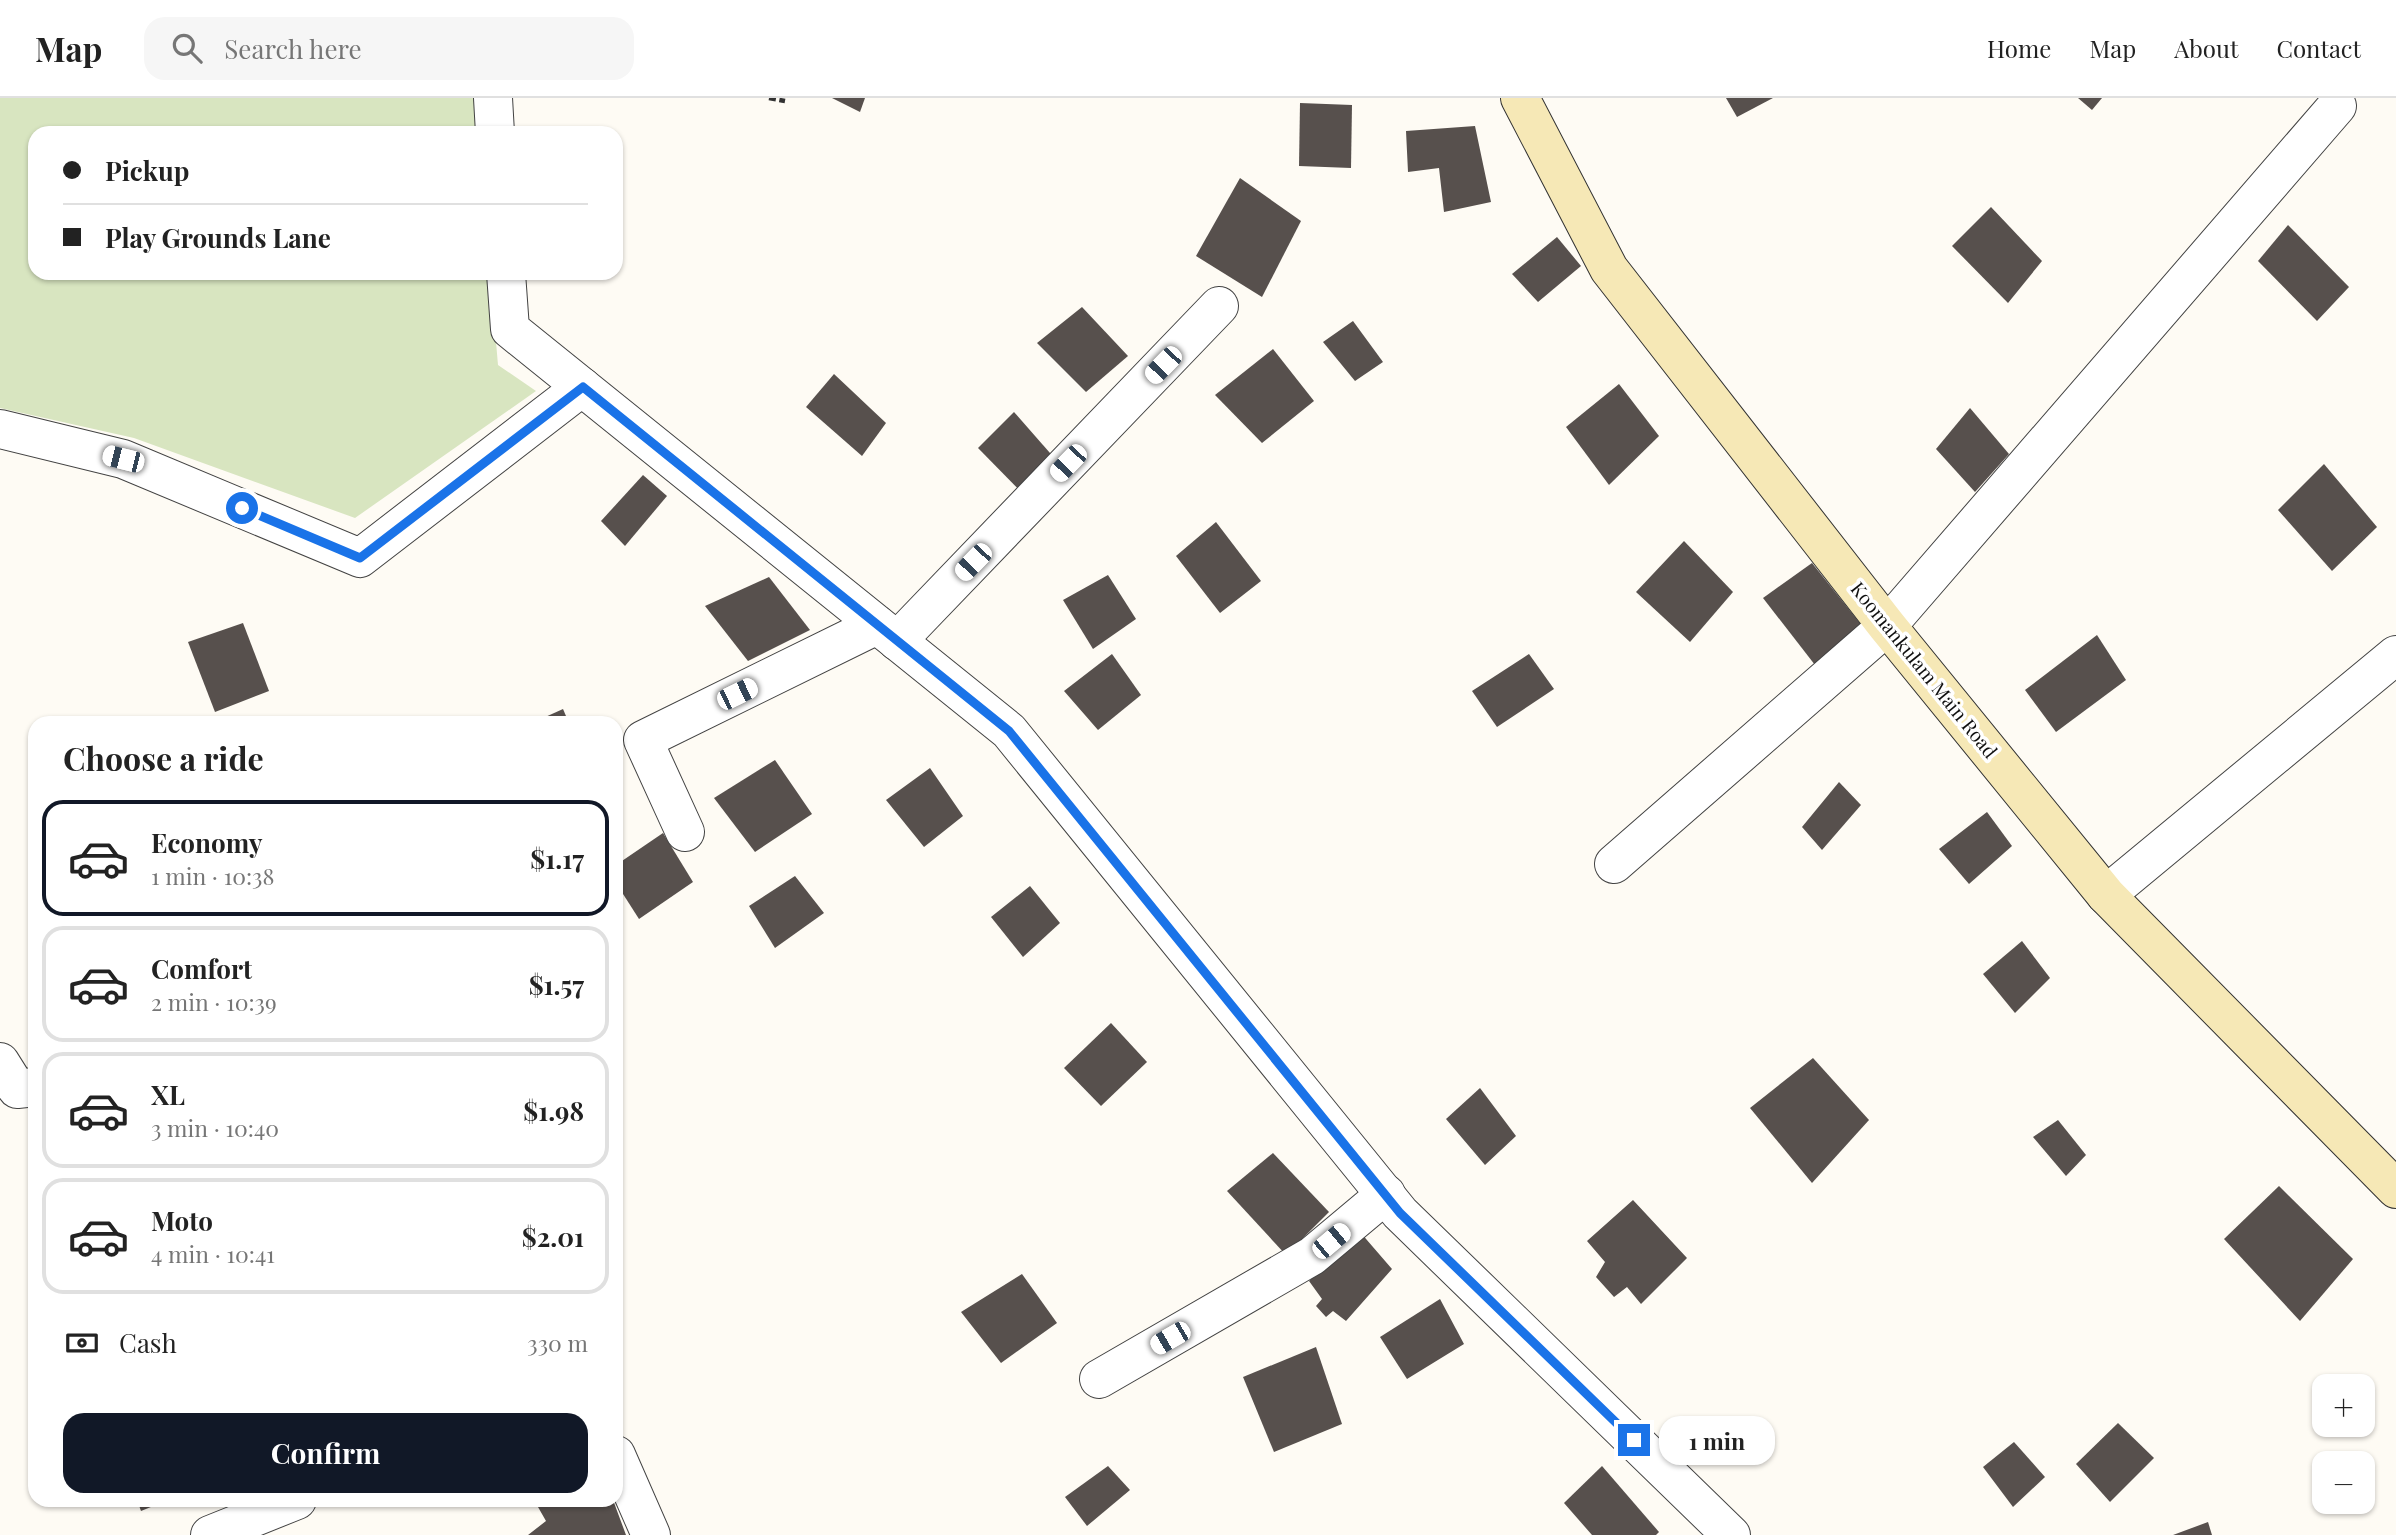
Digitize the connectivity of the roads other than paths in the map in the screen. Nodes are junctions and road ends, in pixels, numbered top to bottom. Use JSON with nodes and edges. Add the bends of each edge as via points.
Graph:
{"nodes":[{"id":1,"x":493,"y":98,"type":"edge"},
{"id":2,"x":1521,"y":98,"type":"edge"},
{"id":3,"x":2337,"y":106,"type":"dead end"},
{"id":4,"x":495,"y":126,"type":"edge"},
{"id":5,"x":507,"y":280,"type":"edge"},
{"id":6,"x":1219,"y":306,"type":"dead end"},
{"id":7,"x":583,"y":387,"type":"junction"},
{"id":8,"x":0,"y":429,"type":"edge"},
{"id":9,"x":1887,"y":626,"type":"junction"},
{"id":10,"x":887,"y":633,"type":"junction"},
{"id":11,"x":2396,"y":655,"type":"edge"},
{"id":12,"x":685,"y":832,"type":"dead end"},
{"id":13,"x":1614,"y":864,"type":"dead end"},
{"id":14,"x":2106,"y":895,"type":"junction"},
{"id":15,"x":0,"y":1062,"type":"edge"},
{"id":16,"x":28,"y":1088,"type":"edge"},
{"id":17,"x":2396,"y":1189,"type":"edge"},
{"id":18,"x":1386,"y":1194,"type":"junction"},
{"id":19,"x":1099,"y":1379,"type":"dead end"},
{"id":20,"x":623,"y":1471,"type":"edge"},
{"id":21,"x":280,"y":1507,"type":"edge"},
{"id":22,"x":210,"y":1535,"type":"edge"},
{"id":23,"x":652,"y":1535,"type":"edge"},
{"id":24,"x":1731,"y":1535,"type":"edge"}],
"edges":[{"from":1,"to":4,"type":"street"},
{"from":2,"to":9,"type":"street","name":"Koomankulam Main Road","via":[[1609,270]]},
{"from":3,"to":9,"type":"street"},
{"from":5,"to":7,"type":"street","via":[[510,328]]},
{"from":6,"to":10,"type":"street"},
{"from":7,"to":8,"type":"street","via":[[360,558],[123,459]]},
{"from":7,"to":10,"type":"street"},
{"from":9,"to":13,"type":"street"},
{"from":9,"to":14,"type":"street","name":"Koomankulam Main Road"},
{"from":10,"to":12,"type":"street","via":[[643,740]]},
{"from":10,"to":18,"type":"street","via":[[1009,731]]},
{"from":11,"to":14,"type":"street"},
{"from":14,"to":17,"type":"street","name":"Koomankulam Main Road"},
{"from":15,"to":16,"type":"street","via":[[17,1089]]},
{"from":18,"to":19,"type":"street","via":[[1312,1256]]},
{"from":18,"to":24,"type":"street","via":[[1400,1213]]},
{"from":20,"to":23,"type":"street"},
{"from":21,"to":22,"type":"street"}]}
